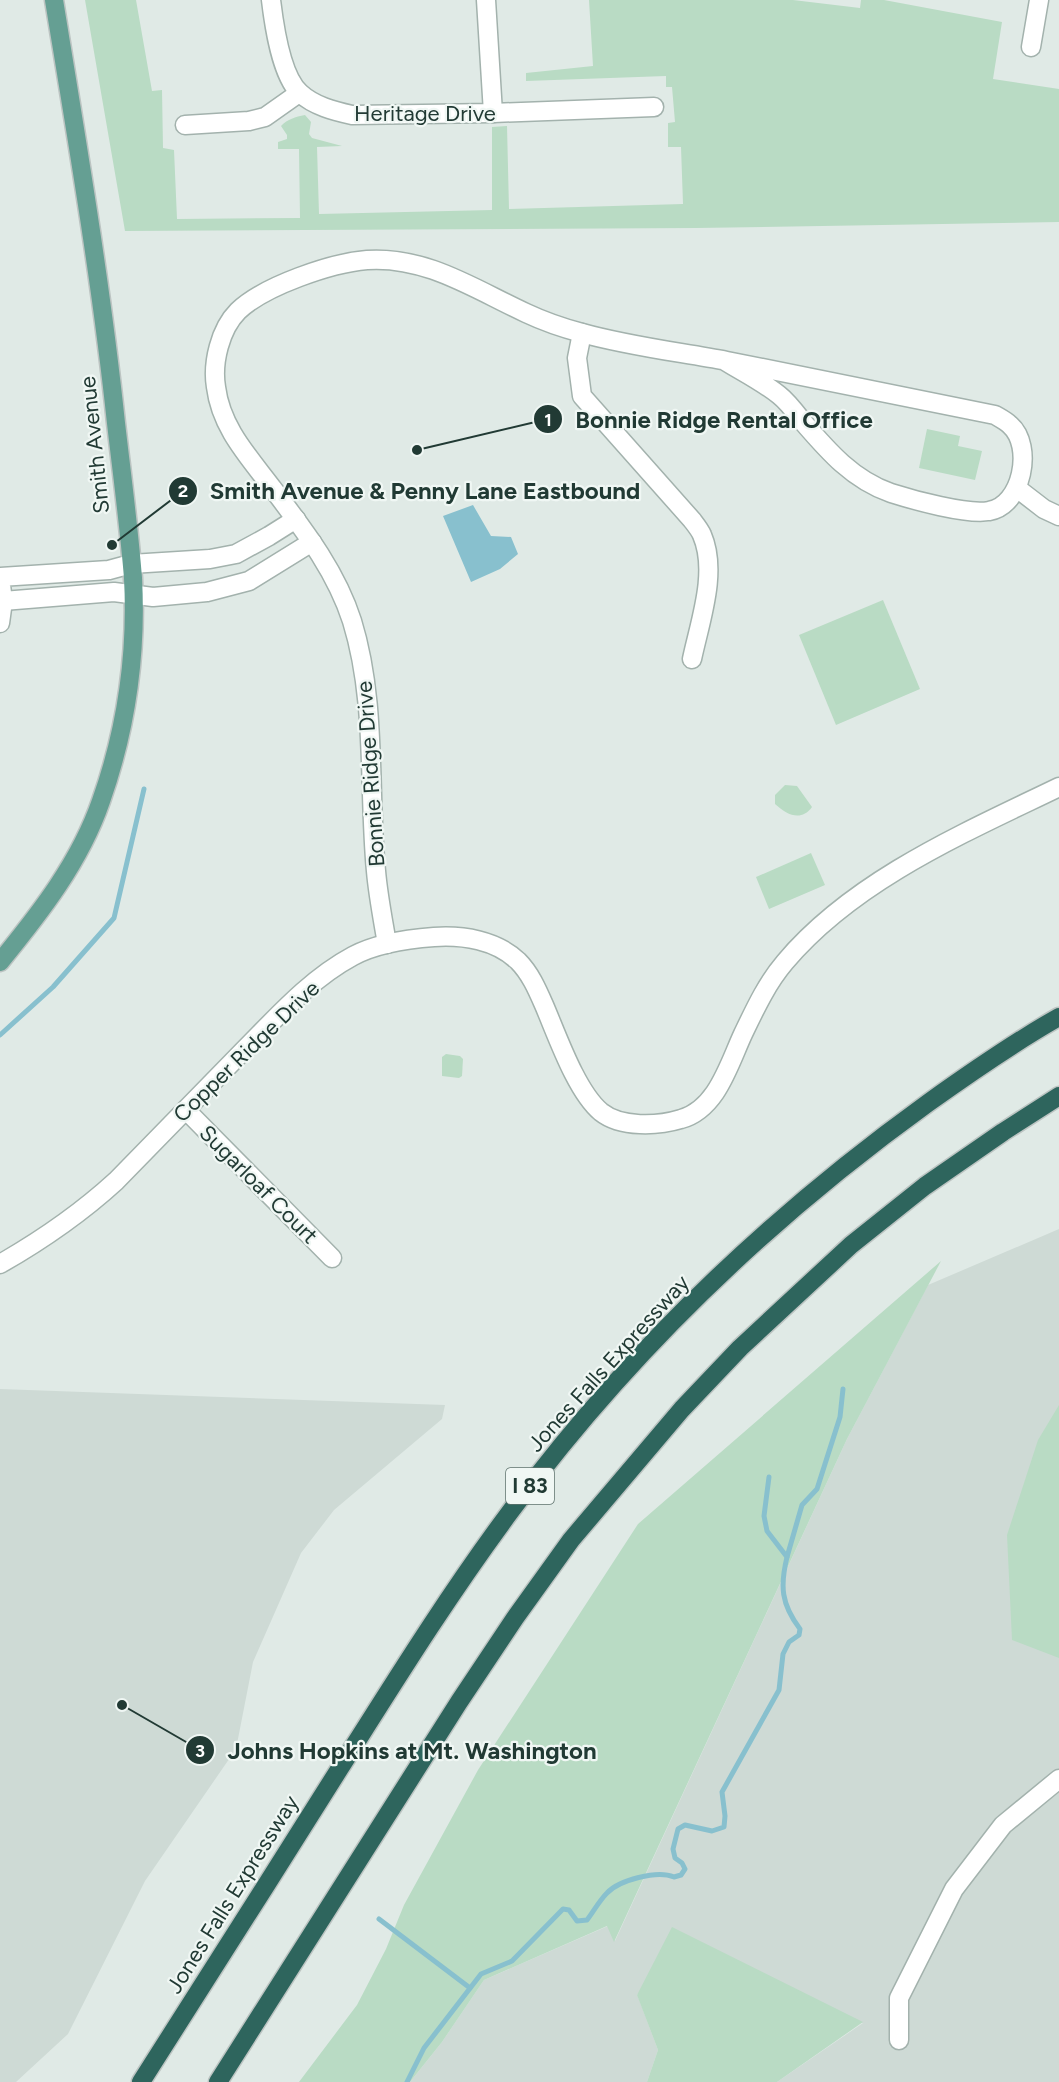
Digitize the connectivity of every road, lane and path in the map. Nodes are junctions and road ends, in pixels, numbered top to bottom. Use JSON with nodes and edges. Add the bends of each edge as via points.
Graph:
{"nodes":[{"id":1,"x":54,"y":0,"type":"edge"},
{"id":2,"x":271,"y":0,"type":"edge"},
{"id":3,"x":486,"y":0,"type":"edge"},
{"id":4,"x":1039,"y":0,"type":"edge"},
{"id":5,"x":1031,"y":47,"type":"dead end"},
{"id":6,"x":299,"y":93,"type":"junction"},
{"id":7,"x":654,"y":107,"type":"dead end"},
{"id":8,"x":493,"y":113,"type":"junction"},
{"id":9,"x":185,"y":125,"type":"dead end"},
{"id":10,"x":582,"y":333,"type":"junction"},
{"id":11,"x":725,"y":361,"type":"junction"},
{"id":12,"x":1018,"y":489,"type":"junction"},
{"id":13,"x":1059,"y":516,"type":"edge"},
{"id":14,"x":296,"y":519,"type":"junction"},
{"id":15,"x":312,"y":542,"type":"junction"},
{"id":16,"x":131,"y":564,"type":"junction"},
{"id":17,"x":0,"y":577,"type":"edge"},
{"id":18,"x":133,"y":595,"type":"junction"},
{"id":19,"x":3,"y":601,"type":"junction"},
{"id":20,"x":0,"y":622,"type":"edge"},
{"id":21,"x":692,"y":658,"type":"dead end"},
{"id":22,"x":1059,"y":787,"type":"edge"},
{"id":23,"x":387,"y":944,"type":"junction"},
{"id":24,"x":0,"y":962,"type":"edge"},
{"id":25,"x":1059,"y":1017,"type":"edge"},
{"id":26,"x":1059,"y":1096,"type":"edge"},
{"id":27,"x":186,"y":1110,"type":"junction"},
{"id":28,"x":332,"y":1258,"type":"dead end"},
{"id":29,"x":0,"y":1264,"type":"edge"},
{"id":30,"x":1059,"y":1779,"type":"edge"},
{"id":31,"x":899,"y":2040,"type":"dead end"},
{"id":32,"x":141,"y":2082,"type":"edge"},
{"id":33,"x":218,"y":2082,"type":"edge"}],
"edges":[{"from":1,"to":16,"type":"main road","name":"Smith Avenue","via":[[108,345]]},
{"from":2,"to":6,"type":"street","via":[[288,73]]},
{"from":3,"to":8,"type":"street"},
{"from":4,"to":5,"type":"street"},
{"from":6,"to":8,"type":"street","name":"Heritage Drive","via":[[331,111],[352,115]]},
{"from":6,"to":9,"type":"street","via":[[265,117]]},
{"from":7,"to":8,"type":"street","name":"Heritage Drive"},
{"from":10,"to":11,"type":"street","name":"Bonnie Ridge Drive"},
{"from":10,"to":14,"type":"street","name":"Bonnie Ridge Drive","via":[[530,315],[435,269],[403,261],[367,260],[332,266],[253,299],[236,313],[216,358],[220,410],[231,433]]},
{"from":10,"to":21,"type":"street","via":[[577,358],[582,396],[702,534],[707,577]]},
{"from":11,"to":12,"type":"street","name":"Bonnie Ridge Drive","via":[[780,395],[844,467],[890,493],[972,513],[992,511],[1005,504]]},
{"from":11,"to":12,"type":"street","name":"Bonnie Ridge Drive","via":[[995,415],[1011,425],[1019,438],[1023,459]]},
{"from":12,"to":13,"type":"street"},
{"from":14,"to":15,"type":"street","name":"Bonnie Ridge Drive"},
{"from":14,"to":16,"type":"street","via":[[236,554]]},
{"from":15,"to":18,"type":"street","via":[[249,581],[228,588],[153,597]]},
{"from":15,"to":23,"type":"street","name":"Bonnie Ridge Drive","via":[[340,591],[363,664],[370,711],[376,872]]},
{"from":16,"to":17,"type":"street","via":[[109,570]]},
{"from":16,"to":18,"type":"main road","name":"Smith Avenue"},
{"from":17,"to":19,"type":"street"},
{"from":18,"to":19,"type":"street","via":[[114,592]]},
{"from":18,"to":24,"type":"main road","name":"Smith Avenue","via":[[133,647],[127,698],[116,754],[100,803],[74,859],[38,916]]},
{"from":19,"to":20,"type":"street"},
{"from":22,"to":23,"type":"street","name":"Copper Ridge Drive","via":[[890,875],[834,914],[784,963],[762,996],[714,1094],[694,1115],[660,1124],[623,1121],[602,1113],[579,1084],[534,981],[518,961],[500,948],[453,936]]},
{"from":23,"to":27,"type":"street","name":"Copper Ridge Drive","via":[[356,954],[328,971],[293,1000]]},
{"from":25,"to":32,"type":"highway","name":"Jones Falls Expressway","number":"I 83","via":[[970,1073],[817,1188],[696,1299],[573,1432],[511,1510],[453,1593]]},
{"from":26,"to":33,"type":"highway","via":[[925,1186],[851,1245],[740,1348],[682,1409],[571,1540],[515,1618]]},
{"from":27,"to":28,"type":"street","name":"Sugarloaf Court"},
{"from":27,"to":29,"type":"street","name":"Copper Ridge Drive","via":[[89,1205]]},
{"from":30,"to":31,"type":"street","via":[[1003,1825],[954,1889],[899,1998]]}]}
